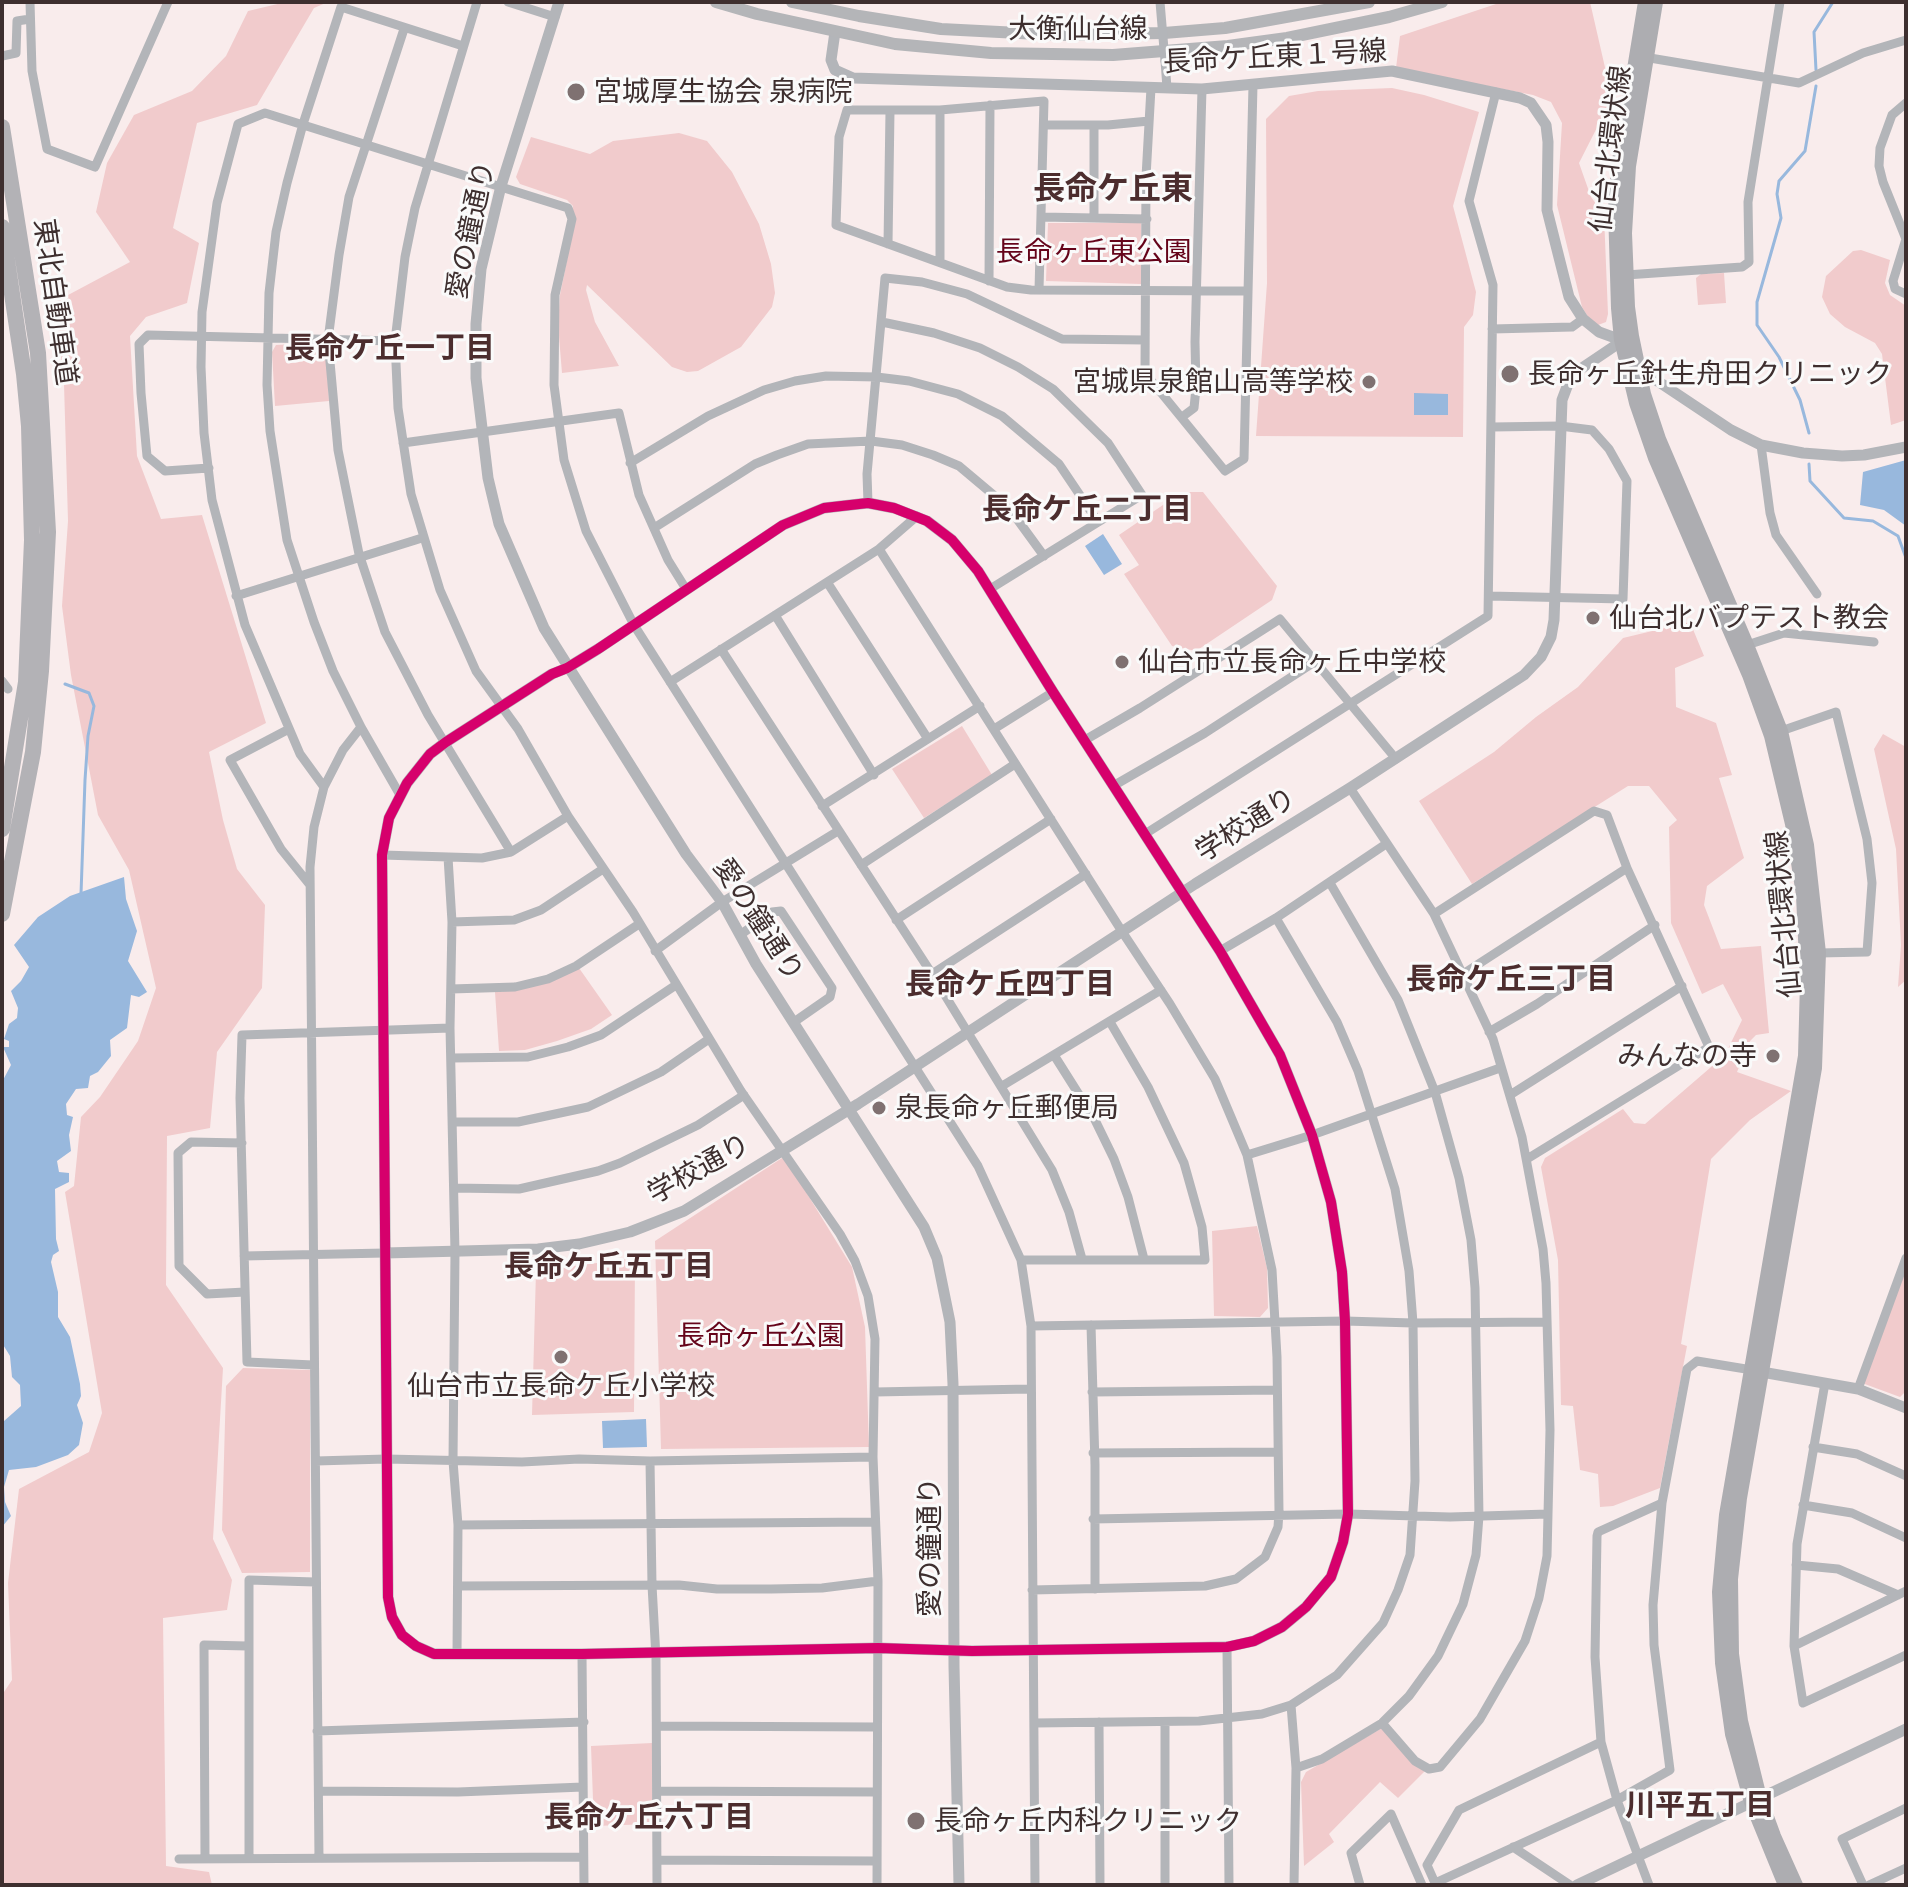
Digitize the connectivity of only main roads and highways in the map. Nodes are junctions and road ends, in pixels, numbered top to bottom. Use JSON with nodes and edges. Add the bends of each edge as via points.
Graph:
{"nodes":[{"id":1,"x":716,"y":2,"type":"edge"},
{"id":2,"x":792,"y":2,"type":"edge"},
{"id":3,"x":1369,"y":2,"type":"edge"},
{"id":4,"x":1442,"y":2,"type":"edge"},
{"id":5,"x":1645,"y":2,"type":"edge"},
{"id":6,"x":1656,"y":2,"type":"edge"},
{"id":7,"x":1642,"y":57,"type":"junction"},
{"id":8,"x":2,"y":127,"type":"edge"},
{"id":9,"x":2,"y":227,"type":"edge"},
{"id":10,"x":1627,"y":338,"type":"junction"},
{"id":11,"x":1633,"y":369,"type":"junction"},
{"id":12,"x":2,"y":829,"type":"edge"},
{"id":13,"x":2,"y":914,"type":"edge"},
{"id":14,"x":1757,"y":1371,"type":"junction"},
{"id":15,"x":1755,"y":1800,"type":"junction"},
{"id":16,"x":1785,"y":1885,"type":"edge"},
{"id":17,"x":1796,"y":1885,"type":"edge"}],
"edges":[{"from":1,"to":4,"type":"main road","name":"大衡仙台線","via":[[835,32],[936,49],[1113,55],[1287,38]]},
{"from":2,"to":3,"type":"main road","name":"大衡仙台線","via":[[941,29],[1058,35],[1225,28]]},
{"from":5,"to":7,"type":"main road","name":"仙台北環状線"},
{"from":6,"to":7,"type":"main road","name":"仙台北環状線"},
{"from":7,"to":10,"type":"main road","name":"仙台北環状線","via":[[1625,233]]},
{"from":7,"to":10,"type":"main road","name":"仙台北環状線","via":[[1618,167],[1615,209],[1618,308]]},
{"from":8,"to":13,"type":"highway","name":"東北自動車道","via":[[38,353],[48,532],[33,752]]},
{"from":9,"to":12,"type":"highway","name":"東北自動車道","via":[[24,374],[32,540],[26,682]]},
{"from":10,"to":11,"type":"main road","name":"仙台北環状線"},
{"from":11,"to":14,"type":"main road","name":"仙台北環状線","via":[[1640,418],[1655,458],[1771,736],[1803,895],[1805,1056]]},
{"from":11,"to":14,"type":"main road","name":"仙台北環状線","via":[[1781,731],[1807,845],[1819,953],[1815,1068]]},
{"from":14,"to":15,"type":"main road","name":"仙台北環状線","via":[[1726,1515],[1719,1592],[1732,1734]]},
{"from":15,"to":16,"type":"main road","name":"仙台北環状線"},
{"from":15,"to":17,"type":"main road","name":"仙台北環状線"}]}
